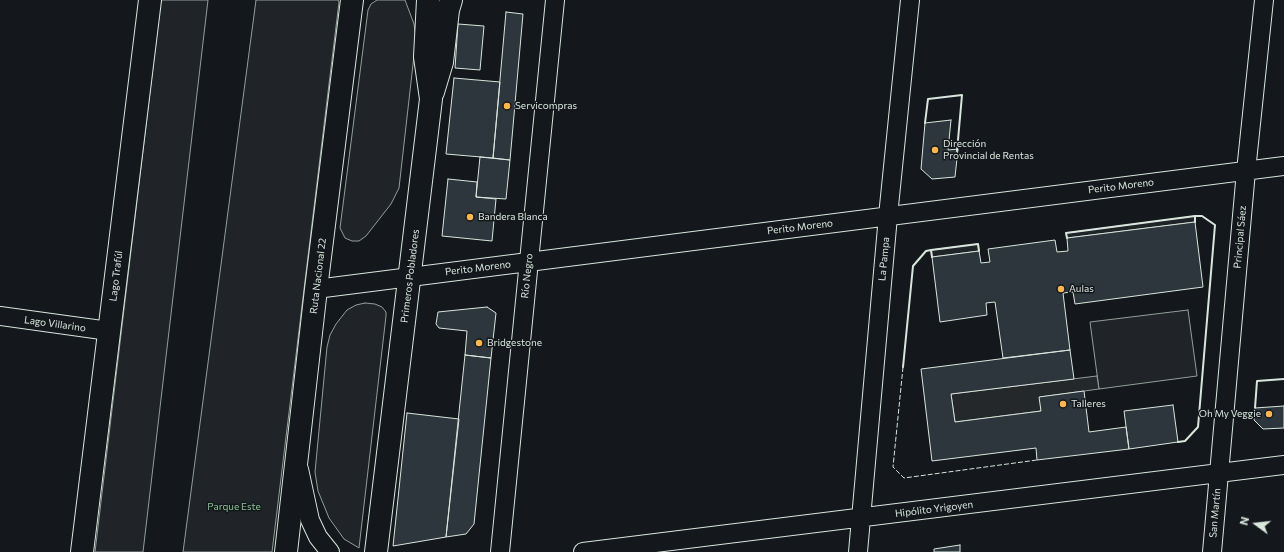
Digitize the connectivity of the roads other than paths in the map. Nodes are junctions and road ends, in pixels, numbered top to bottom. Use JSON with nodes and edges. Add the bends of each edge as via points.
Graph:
{"nodes":[{"id":1,"x":150,"y":0,"type":"edge"},
{"id":2,"x":352,"y":0,"type":"edge"},
{"id":3,"x":428,"y":0,"type":"edge"},
{"id":4,"x":452,"y":0,"type":"edge"},
{"id":5,"x":555,"y":0,"type":"edge"},
{"id":6,"x":910,"y":0,"type":"edge"},
{"id":7,"x":1264,"y":0,"type":"edge"},
{"id":8,"x":431,"y":99,"type":"junction"},
{"id":9,"x":1284,"y":166,"type":"edge"},
{"id":10,"x":1246,"y":171,"type":"junction"},
{"id":11,"x":888,"y":216,"type":"junction"},
{"id":12,"x":528,"y":262,"type":"junction"},
{"id":13,"x":410,"y":276,"type":"junction"},
{"id":14,"x":316,"y":289,"type":"junction"},
{"id":15,"x":0,"y":316,"type":"edge"},
{"id":16,"x":109,"y":331,"type":"junction"},
{"id":17,"x":297,"y":460,"type":"junction"},
{"id":18,"x":1284,"y":465,"type":"edge"},
{"id":19,"x":1219,"y":473,"type":"junction"},
{"id":20,"x":861,"y":518,"type":"junction"},
{"id":21,"x":82,"y":552,"type":"edge"},
{"id":22,"x":286,"y":552,"type":"edge"},
{"id":23,"x":330,"y":552,"type":"edge"},
{"id":24,"x":376,"y":552,"type":"edge"},
{"id":25,"x":500,"y":552,"type":"edge"},
{"id":26,"x":583,"y":552,"type":"edge"},
{"id":27,"x":858,"y":552,"type":"edge"},
{"id":28,"x":1212,"y":552,"type":"edge"}],
"edges":[{"from":1,"to":16,"type":"main road","name":"Lago Trafúl"},
{"from":2,"to":14,"type":"main road","name":"Ruta Nacional 22"},
{"from":3,"to":8,"type":"main road","name":"Primeros Pobladores","via":[[425,56]]},
{"from":4,"to":8,"type":"main road","via":[[448,10],[442,62]]},
{"from":5,"to":12,"type":"street","name":"Río Negro"},
{"from":6,"to":11,"type":"street","name":"La Pampa"},
{"from":7,"to":10,"type":"street","name":"Principal Sáez"},
{"from":8,"to":13,"type":"main road","name":"Primeros Pobladores"},
{"from":9,"to":10,"type":"street","name":"Perito Moreno"},
{"from":10,"to":11,"type":"street","name":"Perito Moreno"},
{"from":10,"to":19,"type":"street","name":"Principal Sáez"},
{"from":11,"to":12,"type":"street","name":"Perito Moreno"},
{"from":11,"to":20,"type":"street","name":"La Pampa"},
{"from":12,"to":13,"type":"street","name":"Perito Moreno"},
{"from":12,"to":25,"type":"street","name":"Río Negro"},
{"from":13,"to":14,"type":"street","name":"Perito Moreno"},
{"from":13,"to":24,"type":"main road","name":"Primeros Pobladores"},
{"from":14,"to":17,"type":"main road","name":"Ruta Nacional 22"},
{"from":15,"to":16,"type":"street","name":"Lago Villarino"},
{"from":16,"to":21,"type":"main road","name":"Lago Trafúl"},
{"from":17,"to":22,"type":"main road","name":"Ruta Nacional 22"},
{"from":17,"to":23,"type":"street","via":[[310,520],[318,537]]},
{"from":18,"to":19,"type":"street","name":"Hipólito Yrigoyen"},
{"from":19,"to":20,"type":"street","name":"Hipólito Yrigoyen"},
{"from":19,"to":28,"type":"street","name":"San Martín"},
{"from":20,"to":26,"type":"street","name":"Hipólito Yrigoyen"},
{"from":20,"to":27,"type":"street","name":"La Pampa"}]}
